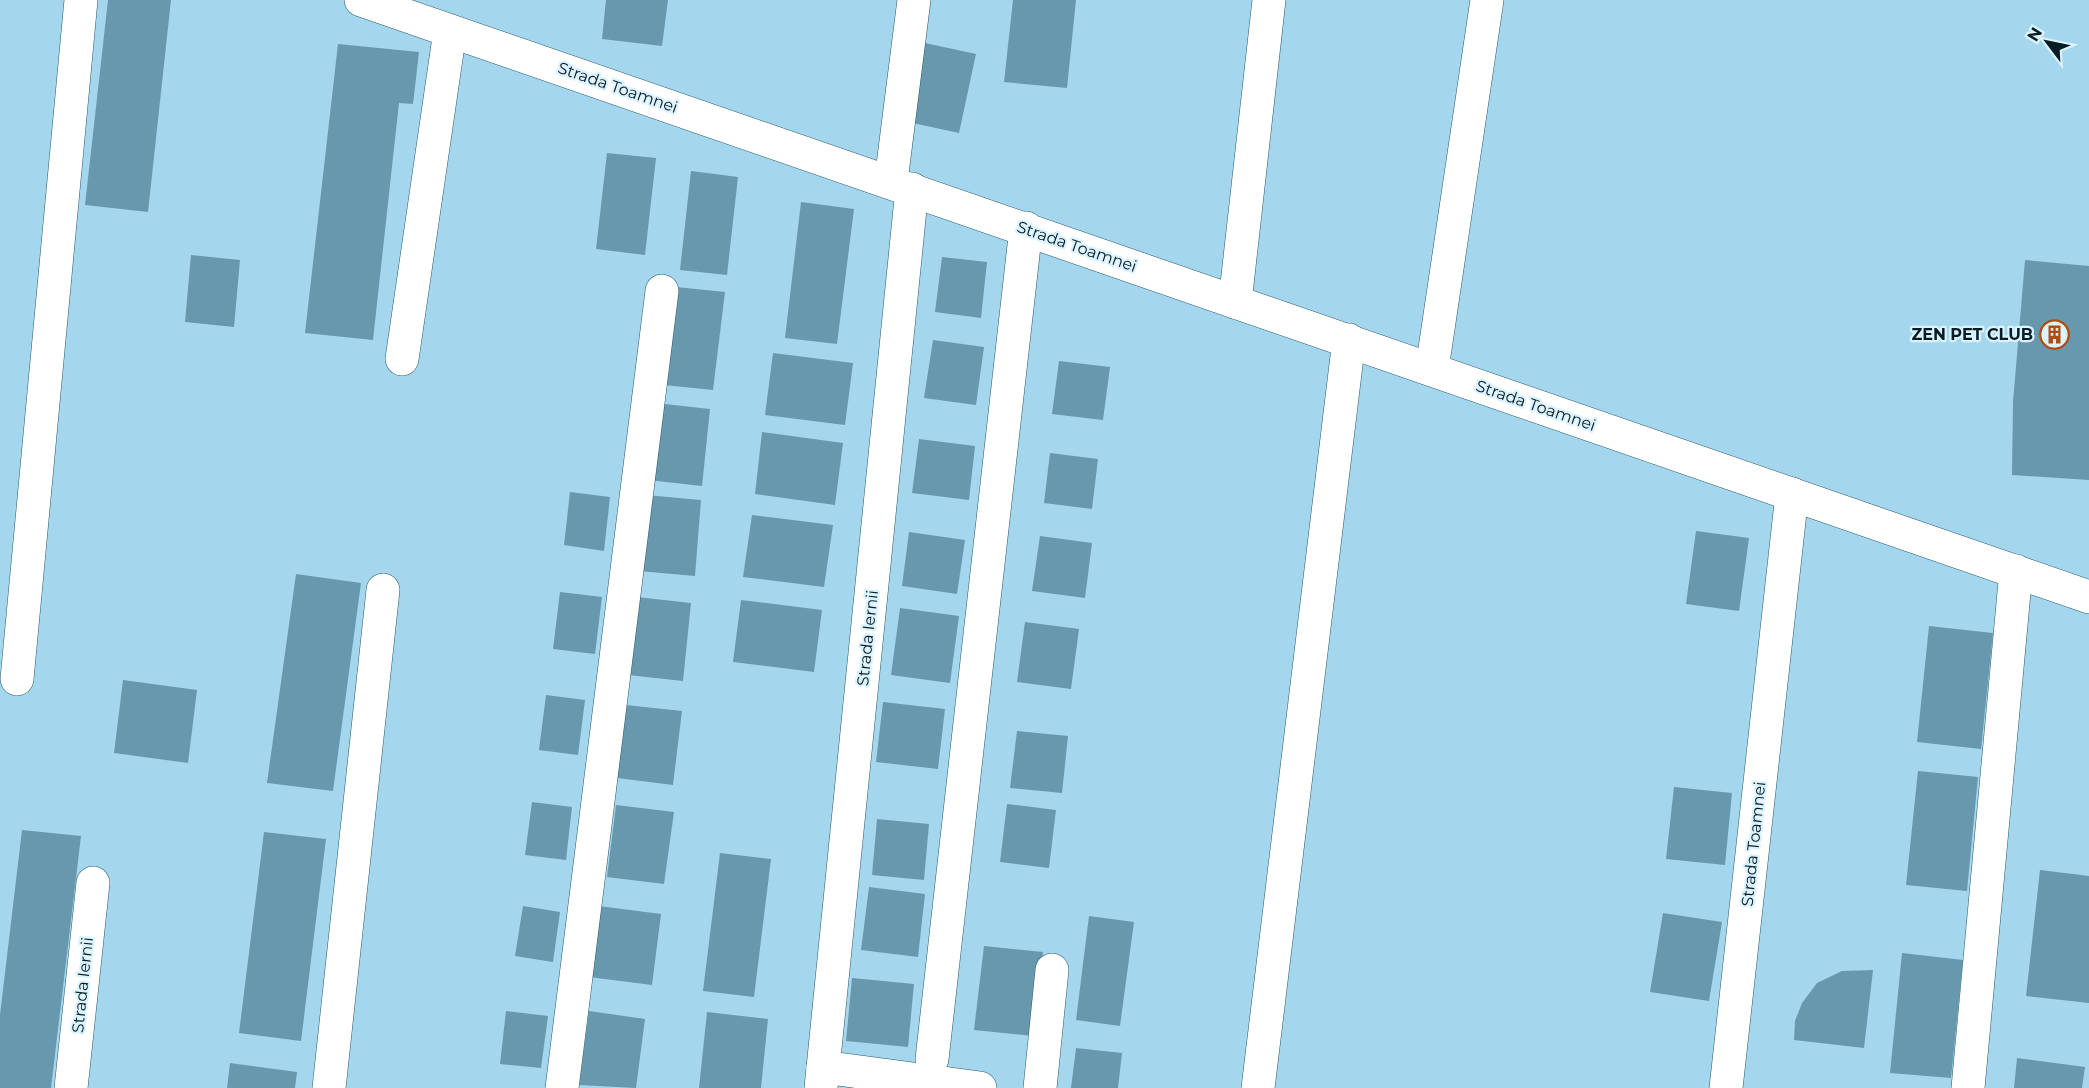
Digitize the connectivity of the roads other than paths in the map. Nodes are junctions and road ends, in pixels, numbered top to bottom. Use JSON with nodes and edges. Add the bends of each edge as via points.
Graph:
{"nodes":[{"id":1,"x":81,"y":0,"type":"edge"},
{"id":2,"x":361,"y":0,"type":"edge"},
{"id":3,"x":914,"y":0,"type":"edge"},
{"id":4,"x":1269,"y":0,"type":"edge"},
{"id":5,"x":1487,"y":0,"type":"edge"},
{"id":6,"x":450,"y":31,"type":"junction"},
{"id":7,"x":901,"y":185,"type":"junction"},
{"id":8,"x":1026,"y":228,"type":"junction"},
{"id":9,"x":662,"y":291,"type":"dead end"},
{"id":10,"x":1236,"y":302,"type":"junction"},
{"id":11,"x":1349,"y":340,"type":"junction"},
{"id":12,"x":402,"y":359,"type":"dead end"},
{"id":13,"x":1432,"y":369,"type":"junction"},
{"id":14,"x":1792,"y":494,"type":"junction"},
{"id":15,"x":2016,"y":571,"type":"junction"},
{"id":16,"x":383,"y":590,"type":"dead end"},
{"id":17,"x":2089,"y":597,"type":"edge"},
{"id":18,"x":17,"y":680,"type":"dead end"},
{"id":19,"x":93,"y":883,"type":"dead end"},
{"id":20,"x":1052,"y":970,"type":"dead end"},
{"id":21,"x":932,"y":1059,"type":"dead end"},
{"id":22,"x":822,"y":1077,"type":"edge"},
{"id":23,"x":71,"y":1088,"type":"edge"},
{"id":24,"x":329,"y":1088,"type":"edge"},
{"id":25,"x":562,"y":1088,"type":"edge"},
{"id":26,"x":980,"y":1088,"type":"edge"},
{"id":27,"x":1040,"y":1088,"type":"edge"},
{"id":28,"x":1258,"y":1088,"type":"edge"},
{"id":29,"x":1726,"y":1088,"type":"edge"},
{"id":30,"x":1968,"y":1088,"type":"edge"}],
"edges":[{"from":1,"to":18,"type":"street"},
{"from":2,"to":6,"type":"street","name":"Strada Toamnei"},
{"from":3,"to":7,"type":"street","name":"Strada Iernii"},
{"from":4,"to":10,"type":"street"},
{"from":5,"to":13,"type":"street"},
{"from":6,"to":7,"type":"street","name":"Strada Toamnei"},
{"from":6,"to":12,"type":"street"},
{"from":7,"to":8,"type":"street","name":"Strada Toamnei"},
{"from":7,"to":22,"type":"street","name":"Strada Iernii"},
{"from":8,"to":10,"type":"street","name":"Strada Toamnei"},
{"from":8,"to":21,"type":"street"},
{"from":9,"to":25,"type":"street"},
{"from":10,"to":11,"type":"street","name":"Strada Toamnei"},
{"from":11,"to":13,"type":"street","name":"Strada Toamnei"},
{"from":11,"to":28,"type":"street"},
{"from":13,"to":14,"type":"street","name":"Strada Toamnei"},
{"from":14,"to":15,"type":"street","name":"Strada Toamnei"},
{"from":14,"to":29,"type":"street","name":"Strada Toamnei"},
{"from":15,"to":17,"type":"street","name":"Strada Toamnei"},
{"from":15,"to":30,"type":"street"},
{"from":16,"to":24,"type":"street"},
{"from":19,"to":23,"type":"street","name":"Strada Iernii"},
{"from":20,"to":27,"type":"street"},
{"from":22,"to":26,"type":"street"}]}
